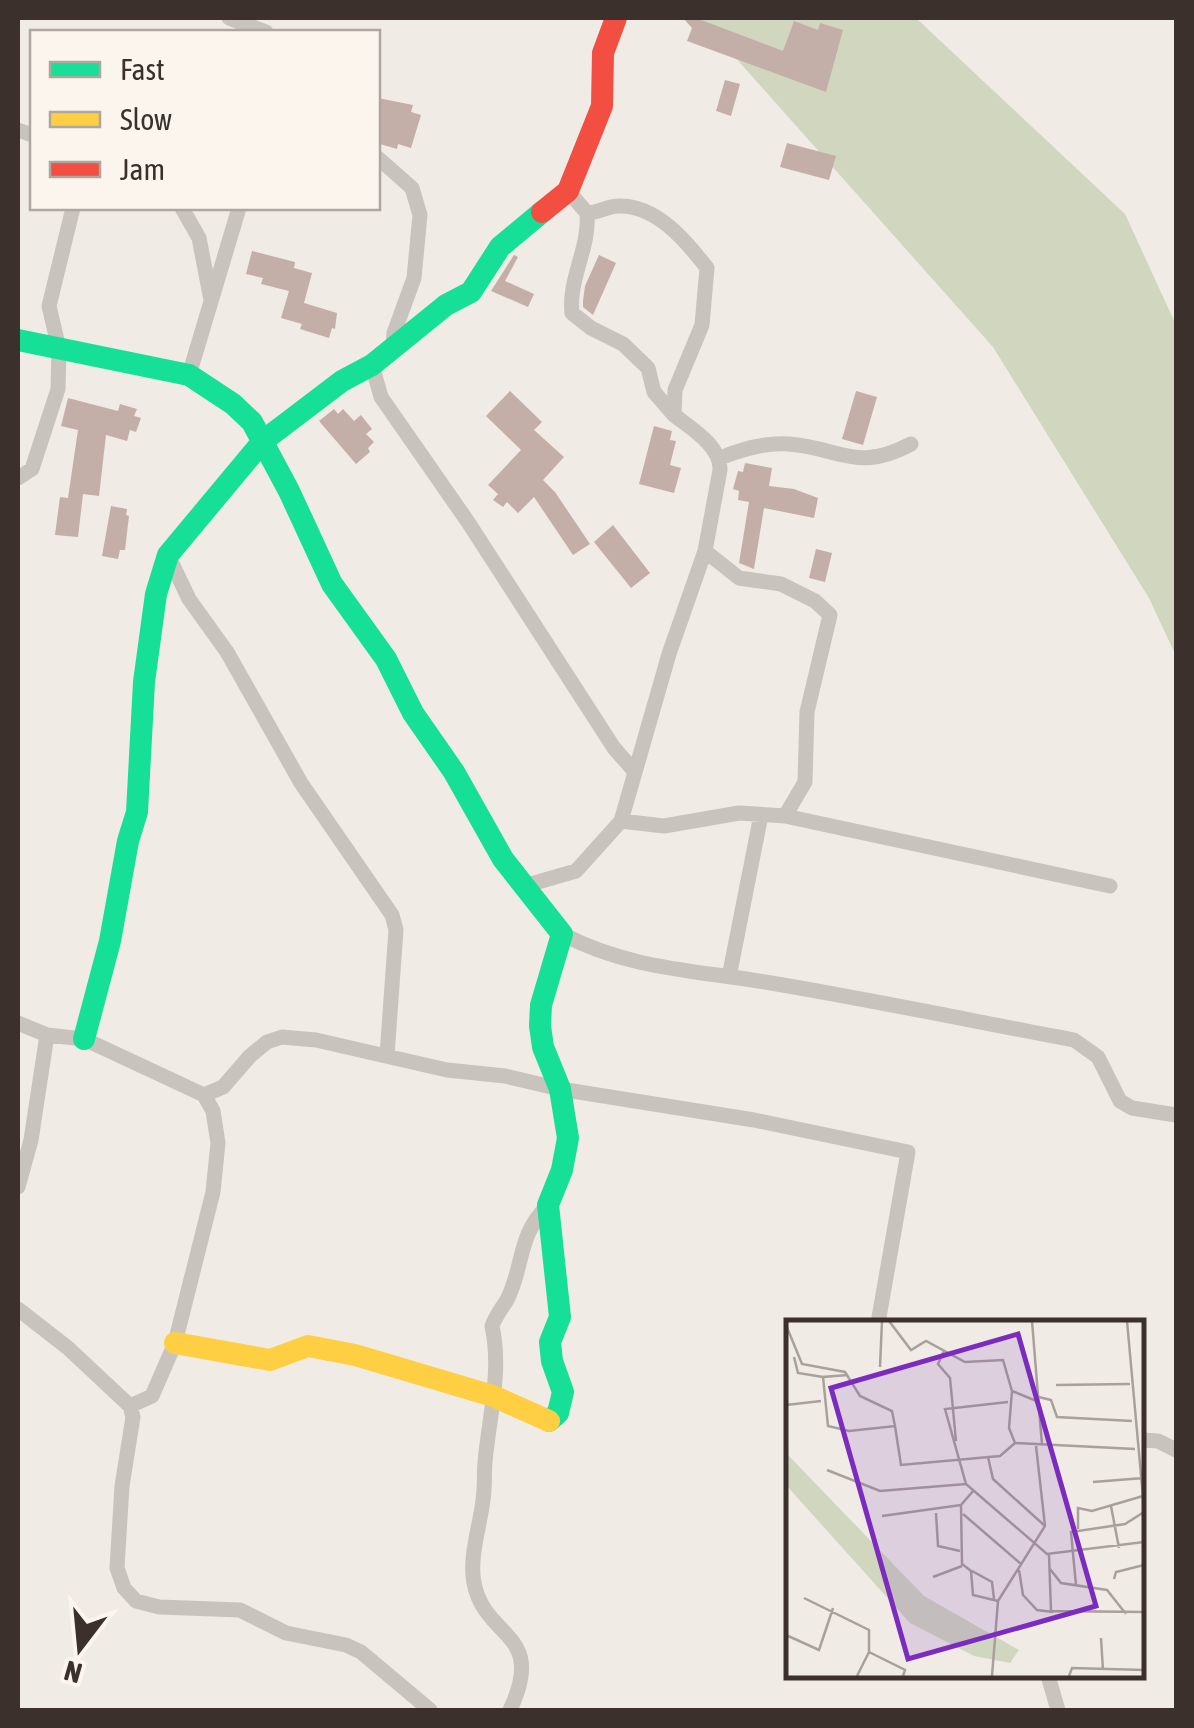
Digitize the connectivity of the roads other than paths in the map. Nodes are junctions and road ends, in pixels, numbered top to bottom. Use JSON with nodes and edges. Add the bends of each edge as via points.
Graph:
{"nodes":[{"id":1,"x":228,"y":18,"type":"edge"},
{"id":2,"x":616,"y":18,"type":"edge"},
{"id":3,"x":261,"y":30,"type":"edge"},
{"id":4,"x":380,"y":160,"type":"edge"},
{"id":5,"x":568,"y":191,"type":"junction"},
{"id":6,"x":72,"y":210,"type":"edge"},
{"id":7,"x":183,"y":210,"type":"edge"},
{"id":8,"x":238,"y":210,"type":"edge"},
{"id":9,"x":587,"y":213,"type":"junction"},
{"id":10,"x":211,"y":304,"type":"junction"},
{"id":11,"x":18,"y":340,"type":"edge"},
{"id":12,"x":58,"y":349,"type":"junction"},
{"id":13,"x":394,"y":349,"type":"junction"},
{"id":14,"x":372,"y":365,"type":"junction"},
{"id":15,"x":189,"y":376,"type":"junction"},
{"id":16,"x":674,"y":414,"type":"junction"},
{"id":17,"x":262,"y":441,"type":"junction"},
{"id":18,"x":912,"y":444,"type":"dead end"},
{"id":19,"x":720,"y":458,"type":"junction"},
{"id":20,"x":18,"y":478,"type":"edge"},
{"id":21,"x":705,"y":551,"type":"junction"},
{"id":22,"x":168,"y":556,"type":"junction"},
{"id":23,"x":635,"y":772,"type":"junction"},
{"id":24,"x":761,"y":815,"type":"junction"},
{"id":25,"x":785,"y":816,"type":"junction"},
{"id":26,"x":622,"y":820,"type":"junction"},
{"id":27,"x":524,"y":886,"type":"junction"},
{"id":28,"x":1110,"y":886,"type":"dead end"},
{"id":29,"x":562,"y":934,"type":"junction"},
{"id":30,"x":729,"y":977,"type":"junction"},
{"id":31,"x":18,"y":1023,"type":"edge"},
{"id":32,"x":47,"y":1035,"type":"junction"},
{"id":33,"x":84,"y":1039,"type":"junction"},
{"id":34,"x":387,"y":1056,"type":"junction"},
{"id":35,"x":560,"y":1089,"type":"junction"},
{"id":36,"x":204,"y":1096,"type":"junction"},
{"id":37,"x":1176,"y":1115,"type":"edge"},
{"id":38,"x":18,"y":1187,"type":"edge"},
{"id":39,"x":548,"y":1205,"type":"junction"},
{"id":40,"x":18,"y":1309,"type":"edge"},
{"id":41,"x":879,"y":1320,"type":"edge"},
{"id":42,"x":175,"y":1343,"type":"junction"},
{"id":43,"x":493,"y":1396,"type":"junction"},
{"id":44,"x":130,"y":1406,"type":"junction"},
{"id":45,"x":1144,"y":1440,"type":"edge"},
{"id":46,"x":1176,"y":1450,"type":"edge"},
{"id":47,"x":1049,"y":1678,"type":"edge"},
{"id":48,"x":430,"y":1710,"type":"edge"},
{"id":49,"x":510,"y":1710,"type":"edge"},
{"id":50,"x":1058,"y":1710,"type":"edge"}],
"edges":[{"from":1,"to":3,"type":"street"},
{"from":2,"to":5,"type":"street","via":[[603,53],[602,106]]},
{"from":4,"to":13,"type":"street","via":[[412,188],[420,216],[414,278]]},
{"from":5,"to":9,"type":"street"},
{"from":5,"to":13,"type":"street","via":[[500,246],[471,292]]},
{"from":6,"to":12,"type":"street","via":[[49,306]]},
{"from":7,"to":10,"type":"street","via":[[199,238]]},
{"from":8,"to":10,"type":"street"},
{"from":9,"to":16,"type":"street","via":[[572,313],[648,368],[654,392]]},
{"from":9,"to":16,"type":"street","via":[[618,206],[644,211],[683,236],[708,268],[702,325],[675,390]]},
{"from":10,"to":15,"type":"street"},
{"from":11,"to":12,"type":"street"},
{"from":12,"to":15,"type":"street"},
{"from":12,"to":20,"type":"street","via":[[58,389],[32,469]]},
{"from":13,"to":14,"type":"street"},
{"from":14,"to":17,"type":"street"},
{"from":14,"to":23,"type":"street","via":[[382,398]]},
{"from":15,"to":17,"type":"street","via":[[233,404]]},
{"from":16,"to":19,"type":"street"},
{"from":17,"to":22,"type":"street"},
{"from":17,"to":27,"type":"street","via":[[332,584],[386,659],[502,860]]},
{"from":18,"to":19,"type":"street","via":[[894,454],[852,459],[790,444],[744,448]]},
{"from":19,"to":21,"type":"street"},
{"from":21,"to":23,"type":"street"},
{"from":21,"to":25,"type":"street","via":[[739,578],[781,584],[830,615],[807,712],[805,782]]},
{"from":22,"to":33,"type":"street","via":[[144,682],[138,812]]},
{"from":22,"to":34,"type":"street","via":[[301,783],[392,915]]},
{"from":23,"to":26,"type":"street"},
{"from":24,"to":25,"type":"street"},
{"from":24,"to":26,"type":"street","via":[[664,826]]},
{"from":24,"to":30,"type":"street"},
{"from":25,"to":28,"type":"street"},
{"from":26,"to":27,"type":"street","via":[[576,871]]},
{"from":27,"to":29,"type":"street"},
{"from":29,"to":30,"type":"street","via":[[625,961]]},
{"from":29,"to":35,"type":"street","via":[[540,1026]]},
{"from":30,"to":37,"type":"street","via":[[1074,1040],[1098,1057],[1120,1101]]},
{"from":31,"to":32,"type":"street"},
{"from":32,"to":33,"type":"street"},
{"from":32,"to":38,"type":"street"},
{"from":33,"to":36,"type":"street"},
{"from":34,"to":35,"type":"street"},
{"from":34,"to":36,"type":"street","via":[[282,1037],[266,1042],[223,1087]]},
{"from":35,"to":39,"type":"street","via":[[568,1138]]},
{"from":35,"to":41,"type":"street","via":[[908,1152]]},
{"from":36,"to":42,"type":"street","via":[[218,1132],[213,1192]]},
{"from":39,"to":43,"type":"street","via":[[524,1238],[492,1326]]},
{"from":39,"to":43,"type":"street","via":[[560,1317],[550,1342],[563,1392],[558,1413],[548,1422]]},
{"from":40,"to":44,"type":"street"},
{"from":42,"to":43,"type":"street","via":[[270,1360],[308,1346]]},
{"from":42,"to":44,"type":"street","via":[[152,1396]]},
{"from":43,"to":49,"type":"street","via":[[474,1581],[482,1608],[519,1650],[522,1685]]},
{"from":44,"to":48,"type":"street","via":[[117,1568],[136,1601],[240,1610],[286,1633],[346,1644]]},
{"from":45,"to":46,"type":"street"},
{"from":47,"to":50,"type":"street"}]}
